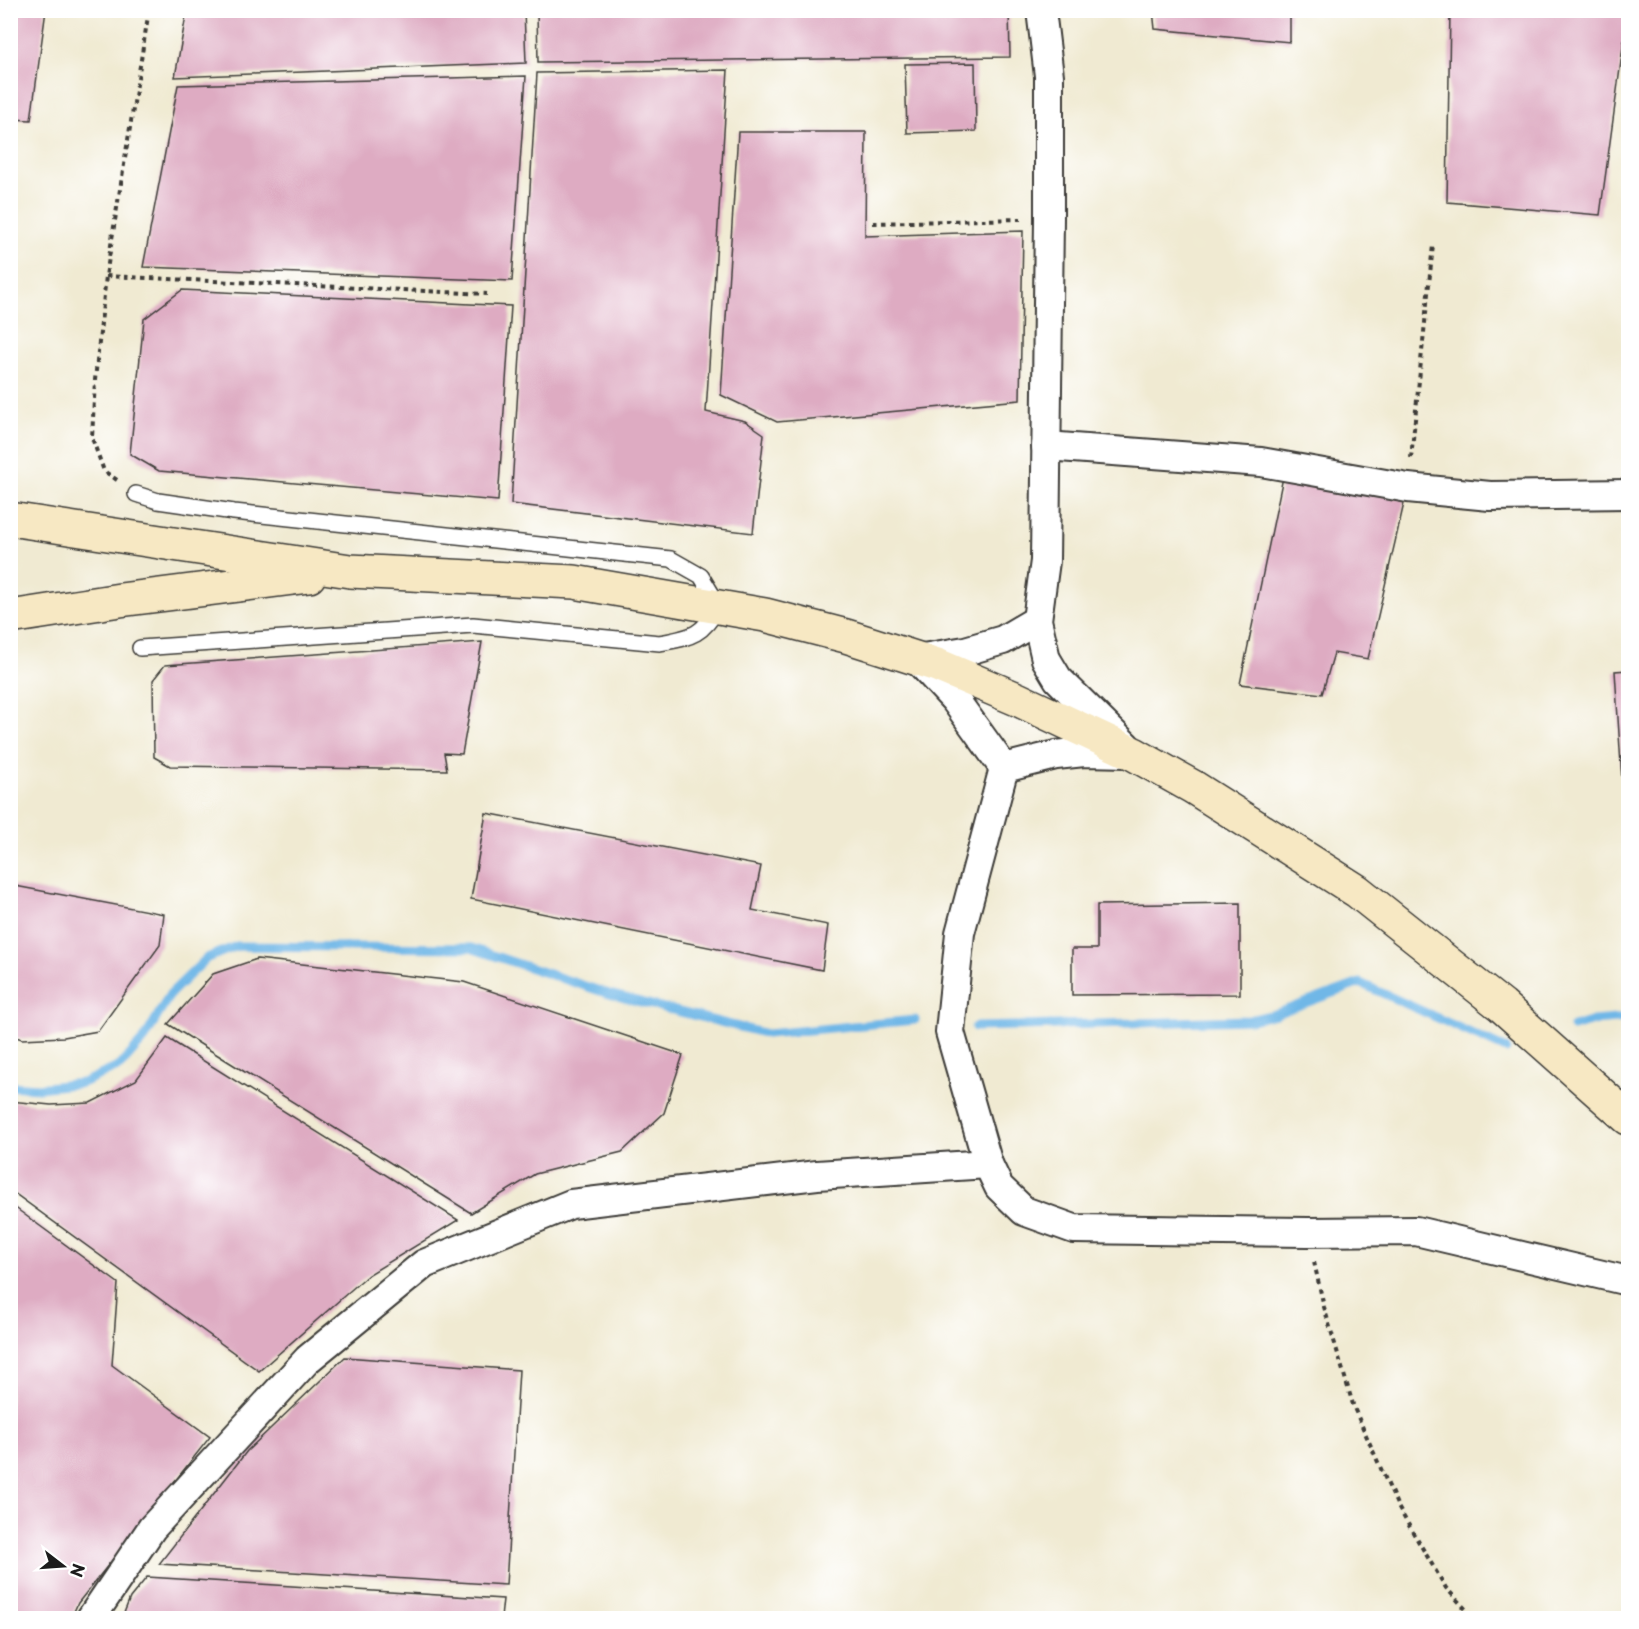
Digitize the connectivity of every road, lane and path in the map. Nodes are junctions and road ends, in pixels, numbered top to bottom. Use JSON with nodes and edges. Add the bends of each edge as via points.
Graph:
{"nodes":[{"id":1,"x":149,"y":10,"type":"edge"},
{"id":2,"x":1041,"y":10,"type":"edge"},
{"id":3,"x":1049,"y":218,"type":"junction"},
{"id":4,"x":873,"y":223,"type":"dead end"},
{"id":5,"x":1433,"y":245,"type":"dead end"},
{"id":6,"x":106,"y":276,"type":"junction"},
{"id":7,"x":488,"y":294,"type":"dead end"},
{"id":8,"x":1046,"y":446,"type":"junction"},
{"id":9,"x":1408,"y":488,"type":"junction"},
{"id":10,"x":136,"y":494,"type":"joint"},
{"id":11,"x":1629,"y":494,"type":"edge"},
{"id":12,"x":10,"y":519,"type":"edge"},
{"id":13,"x":350,"y":571,"type":"junction"},
{"id":14,"x":719,"y":606,"type":"junction"},
{"id":15,"x":10,"y":617,"type":"edge"},
{"id":16,"x":1037,"y":620,"type":"junction"},
{"id":17,"x":140,"y":648,"type":"dead end"},
{"id":18,"x":917,"y":658,"type":"junction"},
{"id":19,"x":1134,"y":754,"type":"junction"},
{"id":20,"x":1004,"y":768,"type":"junction"},
{"id":21,"x":1629,"y":1118,"type":"edge"},
{"id":22,"x":988,"y":1164,"type":"junction"},
{"id":23,"x":1308,"y":1232,"type":"junction"},
{"id":24,"x":1629,"y":1281,"type":"edge"},
{"id":25,"x":91,"y":1618,"type":"edge"},
{"id":26,"x":1474,"y":1618,"type":"edge"}],
"edges":[{"from":1,"to":6,"type":"path"},
{"from":2,"to":3,"type":"street","via":[[1049,76]]},
{"from":3,"to":4,"type":"path"},
{"from":3,"to":8,"type":"street"},
{"from":5,"to":9,"type":"path"},
{"from":6,"to":7,"type":"path"},
{"from":6,"to":10,"type":"path","via":[[92,438],[104,471]]},
{"from":8,"to":9,"type":"street","via":[[1261,462]]},
{"from":8,"to":16,"type":"street","via":[[1045,561]]},
{"from":9,"to":11,"type":"street","via":[[1490,496]]},
{"from":10,"to":14,"type":"lane","via":[[234,512],[671,559],[701,576]]},
{"from":12,"to":13,"type":"street"},
{"from":13,"to":14,"type":"street","via":[[574,582]]},
{"from":13,"to":15,"type":"street"},
{"from":14,"to":17,"type":"lane","via":[[709,624],[688,638],[660,643],[473,625]]},
{"from":14,"to":18,"type":"street","via":[[846,636]]},
{"from":16,"to":18,"type":"street","via":[[1003,640]]},
{"from":16,"to":19,"type":"street","via":[[1046,659],[1058,679]]},
{"from":18,"to":19,"type":"street"},
{"from":18,"to":20,"type":"street","via":[[956,700]]},
{"from":19,"to":20,"type":"street","via":[[1083,752]]},
{"from":19,"to":21,"type":"street","via":[[1357,891],[1502,1006]]},
{"from":20,"to":22,"type":"street","via":[[960,933],[950,1032]]},
{"from":22,"to":23,"type":"street","via":[[999,1187],[1024,1211],[1074,1229]]},
{"from":22,"to":25,"type":"street","via":[[817,1175],[571,1204],[424,1264],[308,1359],[152,1528]]},
{"from":23,"to":24,"type":"street","via":[[1416,1231]]},
{"from":23,"to":26,"type":"path","via":[[1324,1307],[1354,1407],[1404,1517],[1446,1588]]}]}
